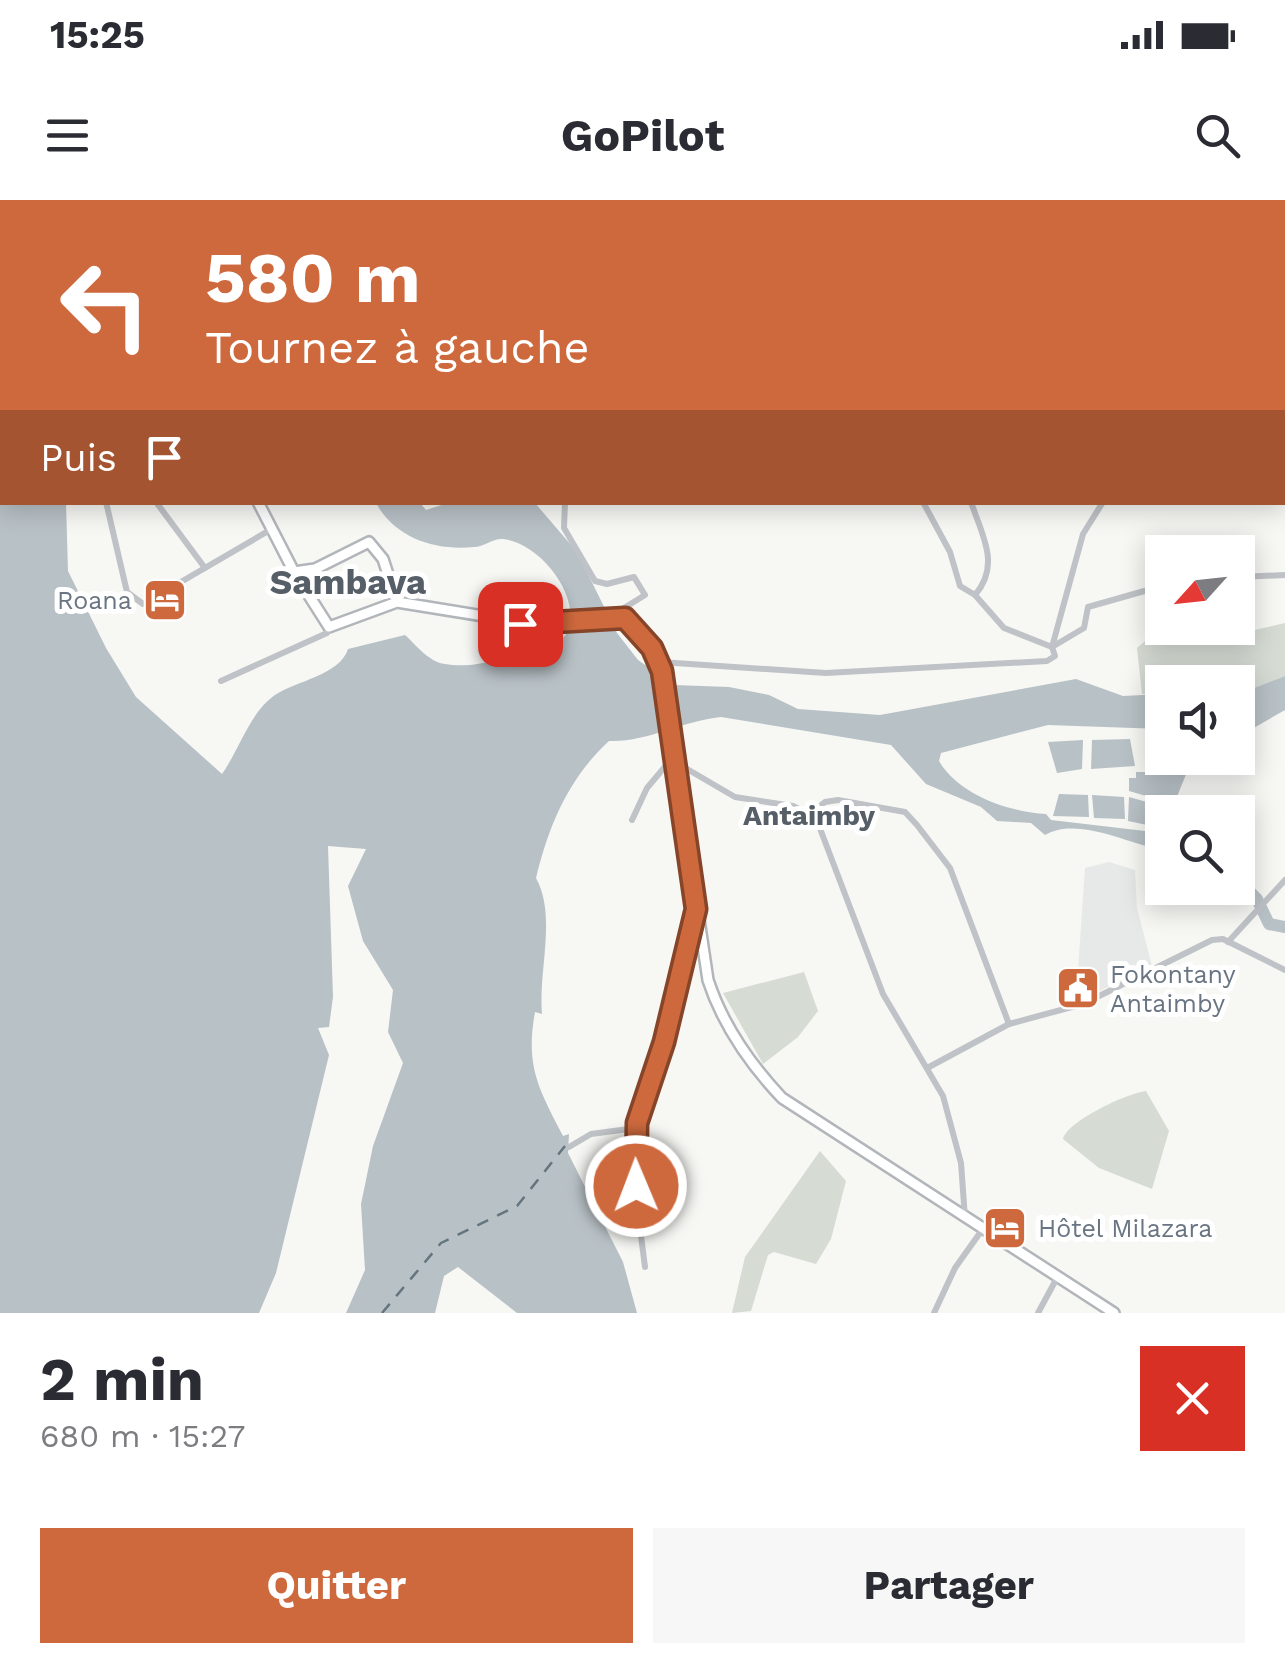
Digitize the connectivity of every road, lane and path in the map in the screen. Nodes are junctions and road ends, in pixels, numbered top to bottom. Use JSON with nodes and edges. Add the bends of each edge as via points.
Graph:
{"nodes":[{"id":1,"x":107,"y":505,"type":"edge"},
{"id":2,"x":158,"y":505,"type":"edge"},
{"id":3,"x":259,"y":505,"type":"edge"},
{"id":4,"x":564,"y":505,"type":"edge"},
{"id":5,"x":926,"y":505,"type":"edge"},
{"id":6,"x":972,"y":505,"type":"edge"},
{"id":7,"x":1101,"y":505,"type":"edge"},
{"id":8,"x":270,"y":530,"type":"junction"},
{"id":9,"x":205,"y":568,"type":"junction"},
{"id":10,"x":294,"y":572,"type":"junction"},
{"id":11,"x":1285,"y":575,"type":"edge"},
{"id":12,"x":1255,"y":576,"type":"edge"},
{"id":13,"x":1145,"y":591,"type":"edge"},
{"id":14,"x":975,"y":596,"type":"junction"},
{"id":15,"x":397,"y":602,"type":"junction"},
{"id":16,"x":618,"y":617,"type":"junction"},
{"id":17,"x":329,"y":627,"type":"junction"},
{"id":18,"x":1052,"y":647,"type":"junction"},
{"id":19,"x":661,"y":667,"type":"junction"},
{"id":20,"x":221,"y":682,"type":"dead end"},
{"id":21,"x":675,"y":762,"type":"junction"},
{"id":22,"x":811,"y":812,"type":"junction"},
{"id":23,"x":632,"y":820,"type":"dead end"},
{"id":24,"x":1285,"y":880,"type":"edge"},
{"id":25,"x":696,"y":909,"type":"junction"},
{"id":26,"x":1228,"y":942,"type":"junction"},
{"id":27,"x":1285,"y":970,"type":"edge"},
{"id":28,"x":1009,"y":1024,"type":"junction"},
{"id":29,"x":928,"y":1067,"type":"junction"},
{"id":30,"x":636,"y":1128,"type":"junction"},
{"id":31,"x":570,"y":1146,"type":"dead end"},
{"id":32,"x":966,"y":1218,"type":"junction"},
{"id":33,"x":982,"y":1230,"type":"junction"},
{"id":34,"x":645,"y":1267,"type":"dead end"},
{"id":35,"x":1058,"y":1276,"type":"junction"},
{"id":36,"x":934,"y":1313,"type":"edge"},
{"id":37,"x":1038,"y":1313,"type":"edge"},
{"id":38,"x":1114,"y":1313,"type":"edge"}],
"edges":[{"from":1,"to":9,"type":"street","via":[[120,573],[134,600],[154,600]]},
{"from":2,"to":9,"type":"street"},
{"from":3,"to":8,"type":"main road"},
{"from":4,"to":16,"type":"street","via":[[564,528],[596,582],[634,578],[645,595]]},
{"from":5,"to":14,"type":"street","via":[[960,586]]},
{"from":6,"to":14,"type":"street","via":[[990,561]]},
{"from":7,"to":18,"type":"street","via":[[1083,534]]},
{"from":8,"to":9,"type":"street"},
{"from":8,"to":10,"type":"main road"},
{"from":10,"to":15,"type":"main road","via":[[370,542]]},
{"from":10,"to":17,"type":"main road"},
{"from":11,"to":12,"type":"street"},
{"from":13,"to":18,"type":"street","via":[[1088,607],[1084,628]]},
{"from":14,"to":18,"type":"street","via":[[1004,628]]},
{"from":15,"to":16,"type":"main road","via":[[520,624]]},
{"from":15,"to":17,"type":"main road"},
{"from":16,"to":19,"type":"main road","via":[[638,630]]},
{"from":17,"to":20,"type":"street"},
{"from":18,"to":19,"type":"street","via":[[1047,662],[826,673]]},
{"from":19,"to":21,"type":"main road"},
{"from":21,"to":22,"type":"street","via":[[735,797]]},
{"from":21,"to":23,"type":"street","via":[[647,788]]},
{"from":21,"to":25,"type":"main road"},
{"from":22,"to":28,"type":"street","via":[[838,800],[905,812],[950,868]]},
{"from":22,"to":29,"type":"street","via":[[884,994]]},
{"from":24,"to":26,"type":"street"},
{"from":25,"to":30,"type":"street"},
{"from":25,"to":32,"type":"main road","via":[[718,1011],[755,1069],[782,1098]]},
{"from":26,"to":27,"type":"street"},
{"from":26,"to":28,"type":"street","via":[[1218,938],[1083,1004]]},
{"from":28,"to":29,"type":"street"},
{"from":29,"to":32,"type":"street","via":[[952,1122]]},
{"from":30,"to":31,"type":"street","via":[[606,1130]]},
{"from":30,"to":34,"type":"street"},
{"from":32,"to":33,"type":"main road"},
{"from":33,"to":35,"type":"main road"},
{"from":33,"to":36,"type":"street"},
{"from":35,"to":37,"type":"street"},
{"from":35,"to":38,"type":"main road"}]}
